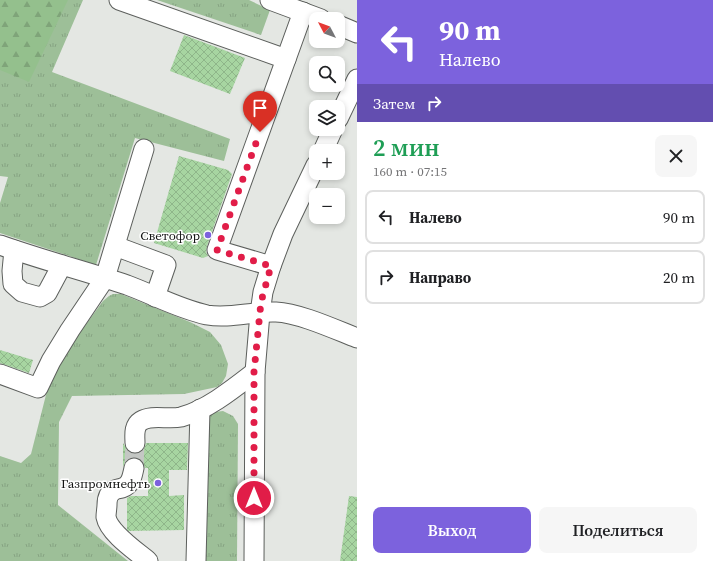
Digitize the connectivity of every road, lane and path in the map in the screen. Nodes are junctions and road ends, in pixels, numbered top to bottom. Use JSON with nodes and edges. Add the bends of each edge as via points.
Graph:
{"nodes":[{"id":1,"x":119,"y":0,"type":"edge"},
{"id":2,"x":270,"y":0,"type":"edge"},
{"id":3,"x":303,"y":12,"type":"junction"},
{"id":4,"x":309,"y":14,"type":"edge"},
{"id":5,"x":345,"y":29,"type":"edge"},
{"id":6,"x":357,"y":33,"type":"edge"},
{"id":7,"x":286,"y":59,"type":"junction"},
{"id":8,"x":357,"y":79,"type":"edge"},
{"id":9,"x":345,"y":104,"type":"edge"},
{"id":10,"x":144,"y":149,"type":"dead end"},
{"id":11,"x":309,"y":180,"type":"edge"},
{"id":12,"x":115,"y":246,"type":"junction"},
{"id":13,"x":7,"y":248,"type":"edge"},
{"id":14,"x":62,"y":265,"type":"junction"},
{"id":15,"x":271,"y":266,"type":"junction"},
{"id":16,"x":105,"y":278,"type":"junction"},
{"id":17,"x":155,"y":297,"type":"junction"},
{"id":18,"x":260,"y":313,"type":"junction"},
{"id":19,"x":357,"y":338,"type":"edge"},
{"id":20,"x":254,"y":372,"type":"junction"},
{"id":21,"x":0,"y":374,"type":"edge"},
{"id":22,"x":200,"y":409,"type":"junction"},
{"id":23,"x":135,"y":443,"type":"tunnel mouth"},
{"id":24,"x":134,"y":468,"type":"tunnel mouth"},
{"id":25,"x":148,"y":561,"type":"edge"},
{"id":26,"x":196,"y":561,"type":"edge"},
{"id":27,"x":254,"y":561,"type":"edge"}],
"edges":[{"from":1,"to":7,"type":"street"},
{"from":2,"to":3,"type":"street"},
{"from":3,"to":4,"type":"street"},
{"from":3,"to":7,"type":"street"},
{"from":5,"to":6,"type":"street"},
{"from":7,"to":15,"type":"street","via":[[217,250]]},
{"from":8,"to":9,"type":"street"},
{"from":10,"to":12,"type":"street"},
{"from":11,"to":15,"type":"street"},
{"from":12,"to":16,"type":"street"},
{"from":12,"to":17,"type":"street","via":[[166,265]]},
{"from":13,"to":14,"type":"street"},
{"from":13,"to":14,"type":"street","via":[[13,284],[22,292],[40,297],[47,293]]},
{"from":14,"to":16,"type":"street"},
{"from":15,"to":18,"type":"street"},
{"from":16,"to":17,"type":"street"},
{"from":16,"to":21,"type":"street","via":[[51,361],[38,388]]},
{"from":17,"to":18,"type":"street","via":[[181,308],[219,317]]},
{"from":18,"to":19,"type":"street","via":[[290,313]]},
{"from":18,"to":20,"type":"street"},
{"from":20,"to":22,"type":"street","via":[[228,394]]},
{"from":20,"to":27,"type":"street"},
{"from":22,"to":23,"type":"street","via":[[180,417],[147,418],[139,422],[135,430]]},
{"from":22,"to":26,"type":"street"},
{"from":24,"to":25,"type":"street","via":[[129,484],[109,494],[106,517],[118,536]]}]}
